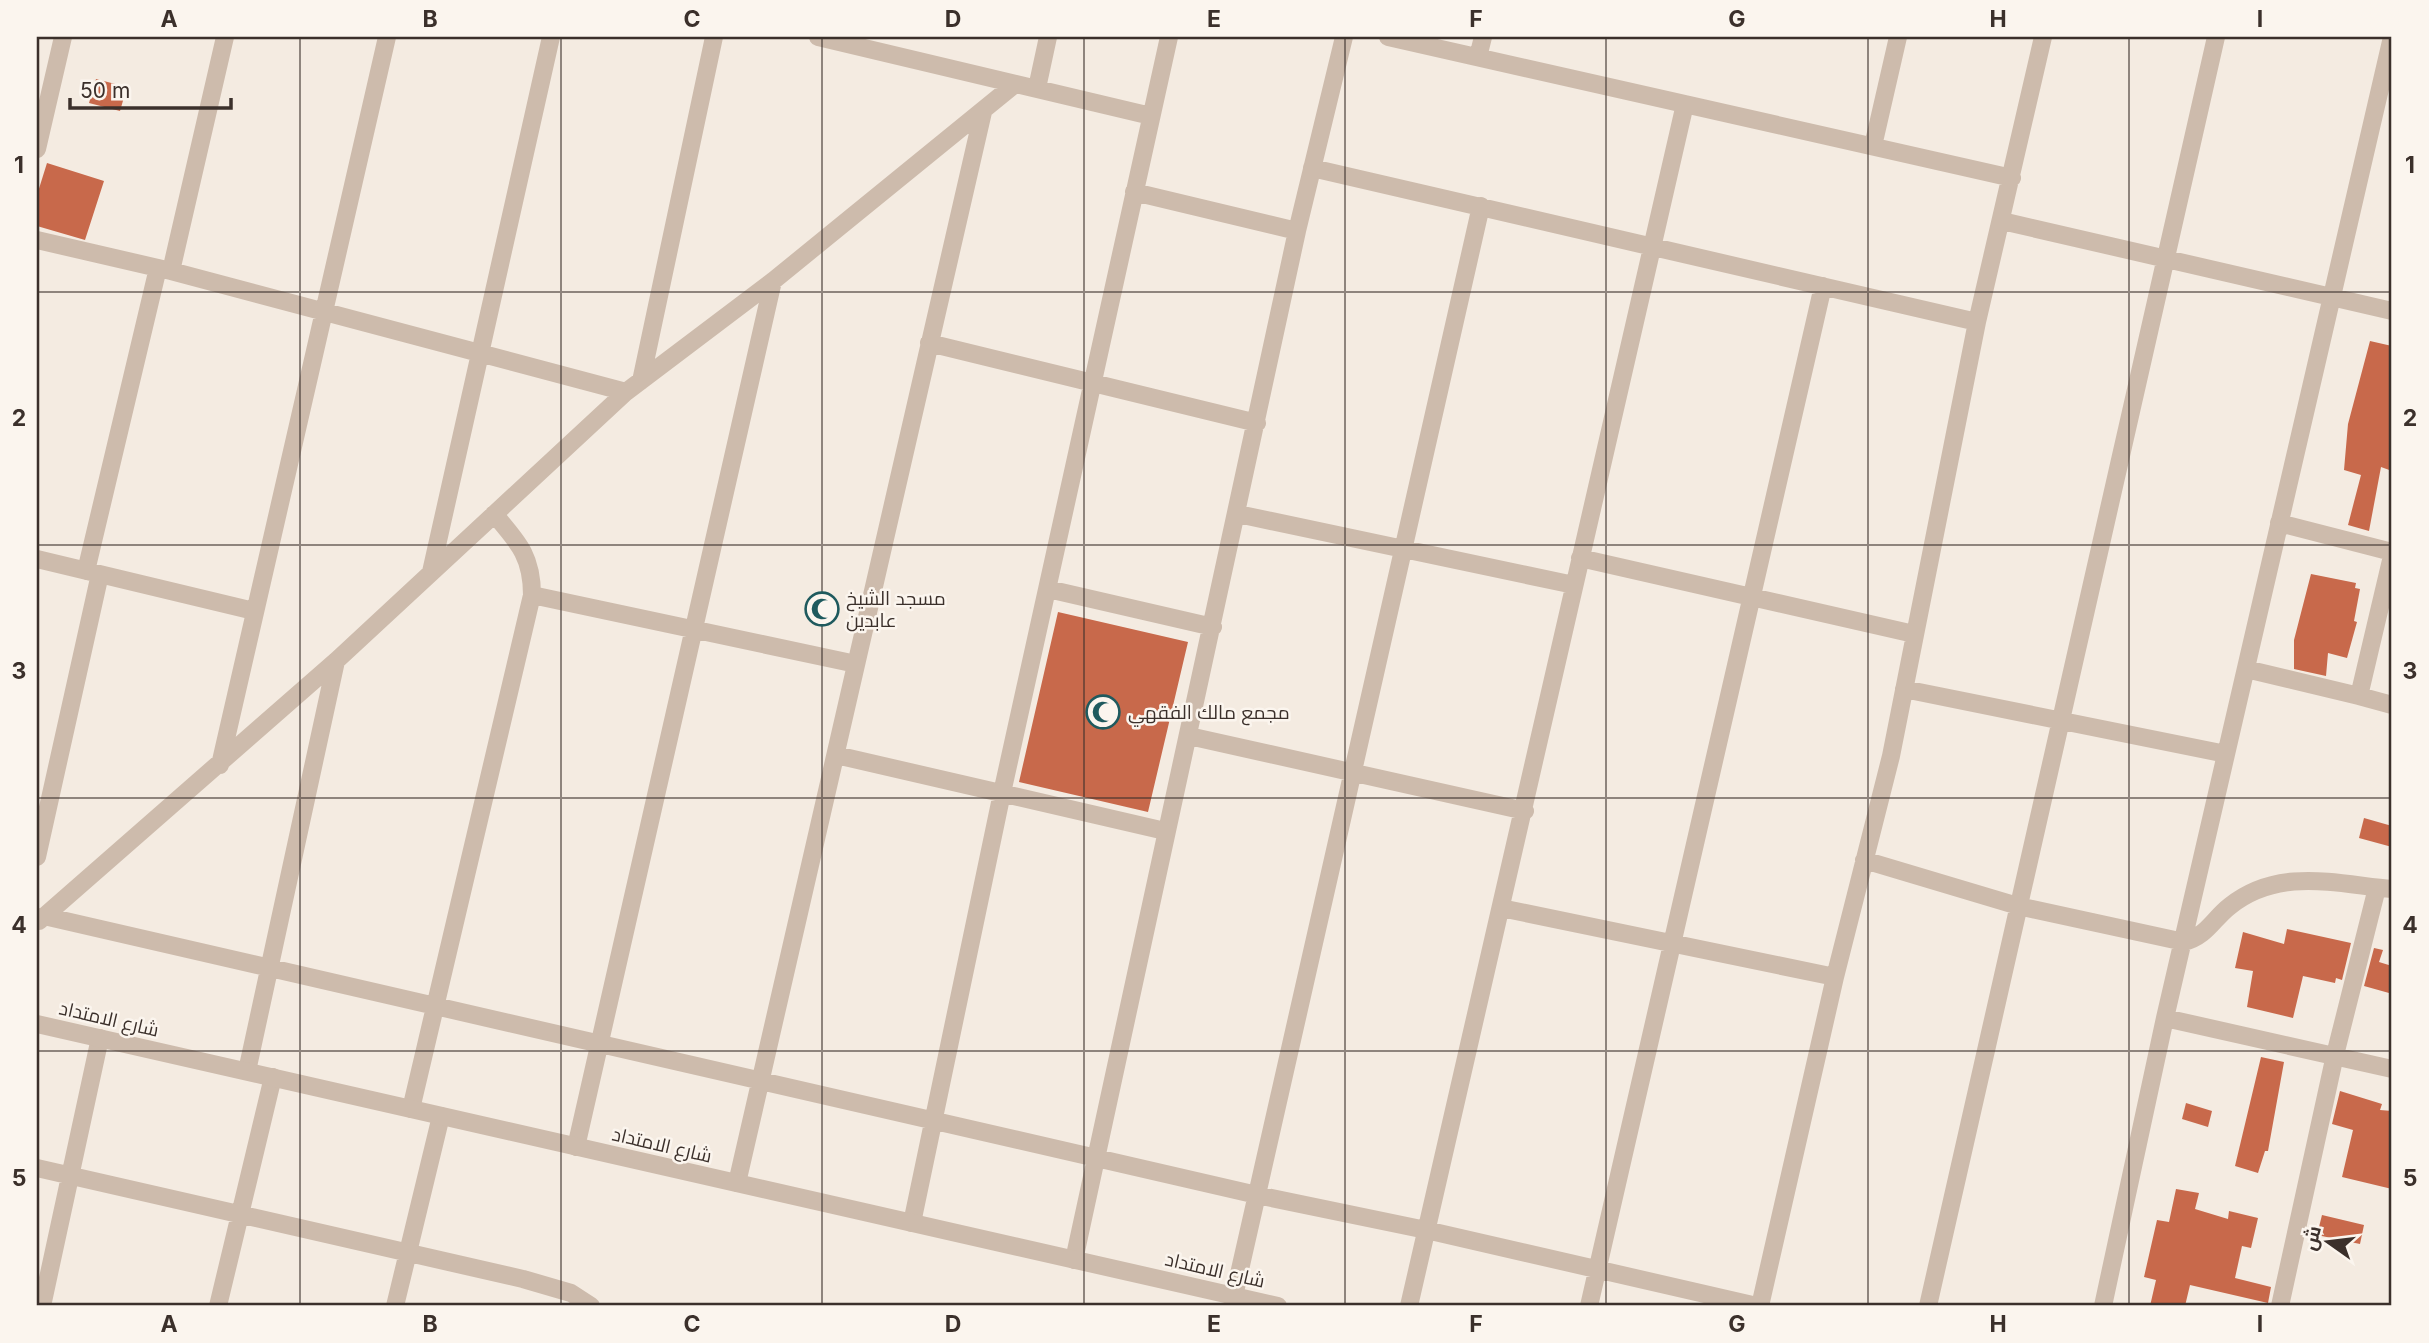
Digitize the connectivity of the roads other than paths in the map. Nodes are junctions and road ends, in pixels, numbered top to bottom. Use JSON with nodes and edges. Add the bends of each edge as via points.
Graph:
{"nodes":[{"id":1,"x":63,"y":37,"type":"edge"},
{"id":2,"x":225,"y":37,"type":"edge"},
{"id":3,"x":387,"y":37,"type":"edge"},
{"id":4,"x":551,"y":37,"type":"edge"},
{"id":5,"x":714,"y":37,"type":"edge"},
{"id":6,"x":818,"y":37,"type":"edge"},
{"id":7,"x":1048,"y":37,"type":"edge"},
{"id":8,"x":1168,"y":37,"type":"edge"},
{"id":9,"x":1344,"y":37,"type":"edge"},
{"id":10,"x":1388,"y":37,"type":"edge"},
{"id":11,"x":1483,"y":37,"type":"edge"},
{"id":12,"x":1898,"y":37,"type":"edge"},
{"id":13,"x":2043,"y":37,"type":"edge"},
{"id":14,"x":2216,"y":37,"type":"edge"},
{"id":15,"x":2392,"y":37,"type":"edge"},
{"id":16,"x":881,"y":44,"type":"edge"},
{"id":17,"x":1478,"y":57,"type":"junction"},
{"id":18,"x":1015,"y":84,"type":"junction"},
{"id":19,"x":1037,"y":89,"type":"junction"},
{"id":20,"x":1685,"y":104,"type":"junction"},
{"id":21,"x":983,"y":112,"type":"junction"},
{"id":22,"x":1151,"y":116,"type":"junction"},
{"id":23,"x":1873,"y":146,"type":"junction"},
{"id":24,"x":37,"y":149,"type":"edge"},
{"id":25,"x":1312,"y":168,"type":"junction"},
{"id":26,"x":2011,"y":178,"type":"junction"},
{"id":27,"x":1135,"y":192,"type":"junction"},
{"id":28,"x":1481,"y":206,"type":"junction"},
{"id":29,"x":2002,"y":221,"type":"junction"},
{"id":30,"x":1297,"y":231,"type":"junction"},
{"id":31,"x":37,"y":240,"type":"edge"},
{"id":32,"x":1652,"y":246,"type":"junction"},
{"id":33,"x":2165,"y":259,"type":"junction"},
{"id":34,"x":165,"y":270,"type":"junction"},
{"id":35,"x":773,"y":281,"type":"junction"},
{"id":36,"x":1823,"y":286,"type":"junction"},
{"id":37,"x":2330,"y":297,"type":"junction"},
{"id":38,"x":2392,"y":311,"type":"edge"},
{"id":39,"x":324,"y":312,"type":"junction"},
{"id":40,"x":1978,"y":322,"type":"junction"},
{"id":41,"x":929,"y":344,"type":"junction"},
{"id":42,"x":479,"y":352,"type":"junction"},
{"id":43,"x":642,"y":381,"type":"junction"},
{"id":44,"x":1093,"y":384,"type":"junction"},
{"id":45,"x":626,"y":392,"type":"junction"},
{"id":46,"x":1257,"y":423,"type":"junction"},
{"id":47,"x":494,"y":514,"type":"junction"},
{"id":48,"x":1238,"y":514,"type":"junction"},
{"id":49,"x":2279,"y":523,"type":"junction"},
{"id":50,"x":1405,"y":548,"type":"junction"},
{"id":51,"x":2392,"y":554,"type":"edge"},
{"id":52,"x":1580,"y":558,"type":"junction"},
{"id":53,"x":37,"y":559,"type":"edge"},
{"id":54,"x":93,"y":572,"type":"junction"},
{"id":55,"x":431,"y":572,"type":"junction"},
{"id":56,"x":1574,"y":585,"type":"junction"},
{"id":57,"x":1048,"y":589,"type":"junction"},
{"id":58,"x":532,"y":594,"type":"junction"},
{"id":59,"x":1750,"y":596,"type":"junction"},
{"id":60,"x":254,"y":611,"type":"junction"},
{"id":61,"x":1213,"y":627,"type":"junction"},
{"id":62,"x":694,"y":629,"type":"junction"},
{"id":63,"x":1914,"y":634,"type":"junction"},
{"id":64,"x":336,"y":661,"type":"junction"},
{"id":65,"x":856,"y":664,"type":"junction"},
{"id":66,"x":2246,"y":669,"type":"junction"},
{"id":67,"x":1904,"y":689,"type":"junction"},
{"id":68,"x":2359,"y":696,"type":"junction"},
{"id":69,"x":2392,"y":705,"type":"edge"},
{"id":70,"x":2061,"y":719,"type":"junction"},
{"id":71,"x":1189,"y":736,"type":"junction"},
{"id":72,"x":2226,"y":754,"type":"junction"},
{"id":73,"x":836,"y":755,"type":"junction"},
{"id":74,"x":220,"y":765,"type":"junction"},
{"id":75,"x":1353,"y":772,"type":"junction"},
{"id":76,"x":1002,"y":793,"type":"junction"},
{"id":77,"x":1525,"y":811,"type":"junction"},
{"id":78,"x":1165,"y":831,"type":"junction"},
{"id":79,"x":37,"y":857,"type":"edge"},
{"id":80,"x":1864,"y":860,"type":"junction"},
{"id":81,"x":2385,"y":889,"type":"edge"},
{"id":82,"x":2018,"y":906,"type":"junction"},
{"id":83,"x":1501,"y":908,"type":"junction"},
{"id":84,"x":40,"y":920,"type":"edge"},
{"id":85,"x":1670,"y":942,"type":"junction"},
{"id":86,"x":2184,"y":942,"type":"junction"},
{"id":87,"x":271,"y":969,"type":"junction"},
{"id":88,"x":1835,"y":977,"type":"junction"},
{"id":89,"x":437,"y":1006,"type":"junction"},
{"id":90,"x":2165,"y":1018,"type":"junction"},
{"id":91,"x":37,"y":1024,"type":"edge"},
{"id":92,"x":100,"y":1038,"type":"junction"},
{"id":93,"x":598,"y":1044,"type":"junction"},
{"id":94,"x":2335,"y":1055,"type":"junction"},
{"id":95,"x":2392,"y":1069,"type":"edge"},
{"id":96,"x":247,"y":1072,"type":"junction"},
{"id":97,"x":273,"y":1077,"type":"junction"},
{"id":98,"x":762,"y":1079,"type":"junction"},
{"id":99,"x":411,"y":1109,"type":"junction"},
{"id":100,"x":441,"y":1116,"type":"junction"},
{"id":101,"x":933,"y":1119,"type":"junction"},
{"id":102,"x":576,"y":1147,"type":"junction"},
{"id":103,"x":1097,"y":1157,"type":"junction"},
{"id":104,"x":37,"y":1168,"type":"edge"},
{"id":105,"x":70,"y":1176,"type":"junction"},
{"id":106,"x":737,"y":1183,"type":"junction"},
{"id":107,"x":1257,"y":1195,"type":"junction"},
{"id":108,"x":240,"y":1213,"type":"junction"},
{"id":109,"x":912,"y":1223,"type":"junction"},
{"id":110,"x":1426,"y":1230,"type":"junction"},
{"id":111,"x":407,"y":1253,"type":"junction"},
{"id":112,"x":1074,"y":1260,"type":"junction"},
{"id":113,"x":1597,"y":1268,"type":"junction"},
{"id":114,"x":1234,"y":1296,"type":"junction"},
{"id":115,"x":570,"y":1299,"type":"edge"},
{"id":116,"x":42,"y":1306,"type":"edge"},
{"id":117,"x":218,"y":1306,"type":"edge"},
{"id":118,"x":395,"y":1306,"type":"edge"},
{"id":119,"x":591,"y":1306,"type":"edge"},
{"id":120,"x":1278,"y":1306,"type":"edge"},
{"id":121,"x":1409,"y":1306,"type":"edge"},
{"id":122,"x":1589,"y":1306,"type":"edge"},
{"id":123,"x":1759,"y":1306,"type":"edge"},
{"id":124,"x":1928,"y":1306,"type":"edge"},
{"id":125,"x":2103,"y":1306,"type":"edge"},
{"id":126,"x":2280,"y":1306,"type":"edge"}],
"edges":[{"from":1,"to":24,"type":"street"},
{"from":2,"to":34,"type":"street"},
{"from":3,"to":39,"type":"street"},
{"from":4,"to":42,"type":"street"},
{"from":5,"to":43,"type":"street"},
{"from":6,"to":16,"type":"street"},
{"from":7,"to":19,"type":"street"},
{"from":8,"to":22,"type":"street"},
{"from":9,"to":25,"type":"street"},
{"from":10,"to":17,"type":"street"},
{"from":11,"to":17,"type":"street"},
{"from":12,"to":23,"type":"street"},
{"from":13,"to":26,"type":"street"},
{"from":14,"to":33,"type":"street"},
{"from":15,"to":37,"type":"street"},
{"from":16,"to":18,"type":"street"},
{"from":17,"to":20,"type":"street"},
{"from":18,"to":19,"type":"street"},
{"from":18,"to":21,"type":"street"},
{"from":19,"to":22,"type":"street"},
{"from":20,"to":23,"type":"street"},
{"from":20,"to":32,"type":"street"},
{"from":21,"to":35,"type":"street"},
{"from":21,"to":41,"type":"street"},
{"from":22,"to":27,"type":"street"},
{"from":23,"to":26,"type":"street"},
{"from":25,"to":28,"type":"street"},
{"from":25,"to":30,"type":"street"},
{"from":26,"to":29,"type":"street"},
{"from":27,"to":30,"type":"street"},
{"from":27,"to":44,"type":"street"},
{"from":28,"to":32,"type":"street"},
{"from":28,"to":50,"type":"street"},
{"from":29,"to":33,"type":"street"},
{"from":29,"to":40,"type":"street"},
{"from":30,"to":46,"type":"street"},
{"from":31,"to":34,"type":"street"},
{"from":32,"to":36,"type":"street"},
{"from":32,"to":52,"type":"street"},
{"from":33,"to":37,"type":"street"},
{"from":33,"to":70,"type":"street"},
{"from":34,"to":39,"type":"street"},
{"from":34,"to":54,"type":"street"},
{"from":35,"to":43,"type":"street"},
{"from":35,"to":62,"type":"street"},
{"from":36,"to":40,"type":"street"},
{"from":36,"to":59,"type":"street"},
{"from":37,"to":38,"type":"street"},
{"from":37,"to":49,"type":"street"},
{"from":39,"to":42,"type":"street"},
{"from":39,"to":60,"type":"street"},
{"from":40,"to":63,"type":"street"},
{"from":41,"to":44,"type":"street"},
{"from":41,"to":65,"type":"street"},
{"from":42,"to":45,"type":"street"},
{"from":42,"to":55,"type":"street"},
{"from":43,"to":45,"type":"street"},
{"from":44,"to":46,"type":"street"},
{"from":44,"to":57,"type":"street"},
{"from":45,"to":47,"type":"street"},
{"from":46,"to":48,"type":"street"},
{"from":47,"to":55,"type":"street"},
{"from":47,"to":58,"type":"street","via":[[524,551],[532,569]]},
{"from":48,"to":50,"type":"street"},
{"from":48,"to":61,"type":"street"},
{"from":49,"to":51,"type":"street"},
{"from":49,"to":66,"type":"street"},
{"from":50,"to":56,"type":"street"},
{"from":50,"to":75,"type":"street"},
{"from":51,"to":68,"type":"street"},
{"from":52,"to":56,"type":"street"},
{"from":52,"to":59,"type":"street"},
{"from":53,"to":54,"type":"street"},
{"from":54,"to":60,"type":"street"},
{"from":54,"to":79,"type":"street"},
{"from":55,"to":64,"type":"street"},
{"from":56,"to":77,"type":"street"},
{"from":57,"to":61,"type":"street"},
{"from":57,"to":76,"type":"street"},
{"from":58,"to":62,"type":"street"},
{"from":58,"to":89,"type":"street"},
{"from":59,"to":63,"type":"street"},
{"from":59,"to":85,"type":"street"},
{"from":60,"to":74,"type":"street"},
{"from":61,"to":71,"type":"street"},
{"from":62,"to":65,"type":"street"},
{"from":62,"to":93,"type":"street"},
{"from":63,"to":67,"type":"street"},
{"from":64,"to":74,"type":"street"},
{"from":64,"to":87,"type":"street"},
{"from":65,"to":73,"type":"street"},
{"from":66,"to":68,"type":"street"},
{"from":66,"to":72,"type":"street"},
{"from":67,"to":70,"type":"street"},
{"from":67,"to":80,"type":"street"},
{"from":68,"to":69,"type":"street"},
{"from":70,"to":72,"type":"street"},
{"from":70,"to":82,"type":"street"},
{"from":71,"to":75,"type":"street"},
{"from":71,"to":78,"type":"street"},
{"from":72,"to":86,"type":"street"},
{"from":73,"to":76,"type":"street"},
{"from":73,"to":98,"type":"street"},
{"from":74,"to":84,"type":"street"},
{"from":75,"to":77,"type":"street"},
{"from":75,"to":107,"type":"street"},
{"from":76,"to":78,"type":"street"},
{"from":76,"to":101,"type":"street"},
{"from":77,"to":83,"type":"street"},
{"from":78,"to":103,"type":"street"},
{"from":80,"to":82,"type":"street"},
{"from":80,"to":88,"type":"street"},
{"from":81,"to":86,"type":"street","via":[[2307,879],[2278,882],[2228,906],[2198,938]]},
{"from":81,"to":94,"type":"street"},
{"from":82,"to":86,"type":"street"},
{"from":82,"to":124,"type":"street"},
{"from":83,"to":85,"type":"street"},
{"from":83,"to":110,"type":"street"},
{"from":84,"to":87,"type":"street"},
{"from":85,"to":88,"type":"street"},
{"from":85,"to":113,"type":"street"},
{"from":86,"to":90,"type":"street"},
{"from":87,"to":89,"type":"street"},
{"from":87,"to":96,"type":"street"},
{"from":88,"to":123,"type":"street"},
{"from":89,"to":93,"type":"street"},
{"from":89,"to":99,"type":"street"},
{"from":90,"to":94,"type":"street"},
{"from":90,"to":125,"type":"street"},
{"from":91,"to":92,"type":"street","name":"شارع الامتداد"},
{"from":92,"to":96,"type":"street","name":"شارع الامتداد"},
{"from":92,"to":105,"type":"street"},
{"from":93,"to":98,"type":"street"},
{"from":93,"to":102,"type":"street"},
{"from":94,"to":95,"type":"street"},
{"from":94,"to":126,"type":"street"},
{"from":96,"to":97,"type":"street","name":"شارع الامتداد"},
{"from":97,"to":99,"type":"street","name":"شارع الامتداد"},
{"from":97,"to":108,"type":"street"},
{"from":98,"to":101,"type":"street"},
{"from":98,"to":106,"type":"street"},
{"from":99,"to":100,"type":"street","name":"شارع الامتداد"},
{"from":100,"to":102,"type":"street","name":"شارع الامتداد"},
{"from":100,"to":111,"type":"street"},
{"from":101,"to":103,"type":"street"},
{"from":101,"to":109,"type":"street"},
{"from":102,"to":106,"type":"street","name":"شارع الامتداد"},
{"from":103,"to":107,"type":"street"},
{"from":103,"to":112,"type":"street"},
{"from":104,"to":105,"type":"street"},
{"from":105,"to":108,"type":"street"},
{"from":105,"to":116,"type":"street"},
{"from":106,"to":109,"type":"street","name":"شارع الامتداد"},
{"from":107,"to":110,"type":"street"},
{"from":107,"to":114,"type":"street"},
{"from":108,"to":111,"type":"street"},
{"from":108,"to":117,"type":"street"},
{"from":109,"to":112,"type":"street","name":"شارع الامتداد"},
{"from":110,"to":113,"type":"street"},
{"from":110,"to":121,"type":"street"},
{"from":111,"to":115,"type":"street"},
{"from":111,"to":118,"type":"street"},
{"from":112,"to":114,"type":"street","name":"شارع الامتداد"},
{"from":113,"to":122,"type":"street"},
{"from":113,"to":123,"type":"street"},
{"from":114,"to":120,"type":"street","name":"شارع الامتداد"},
{"from":115,"to":119,"type":"street"}]}
